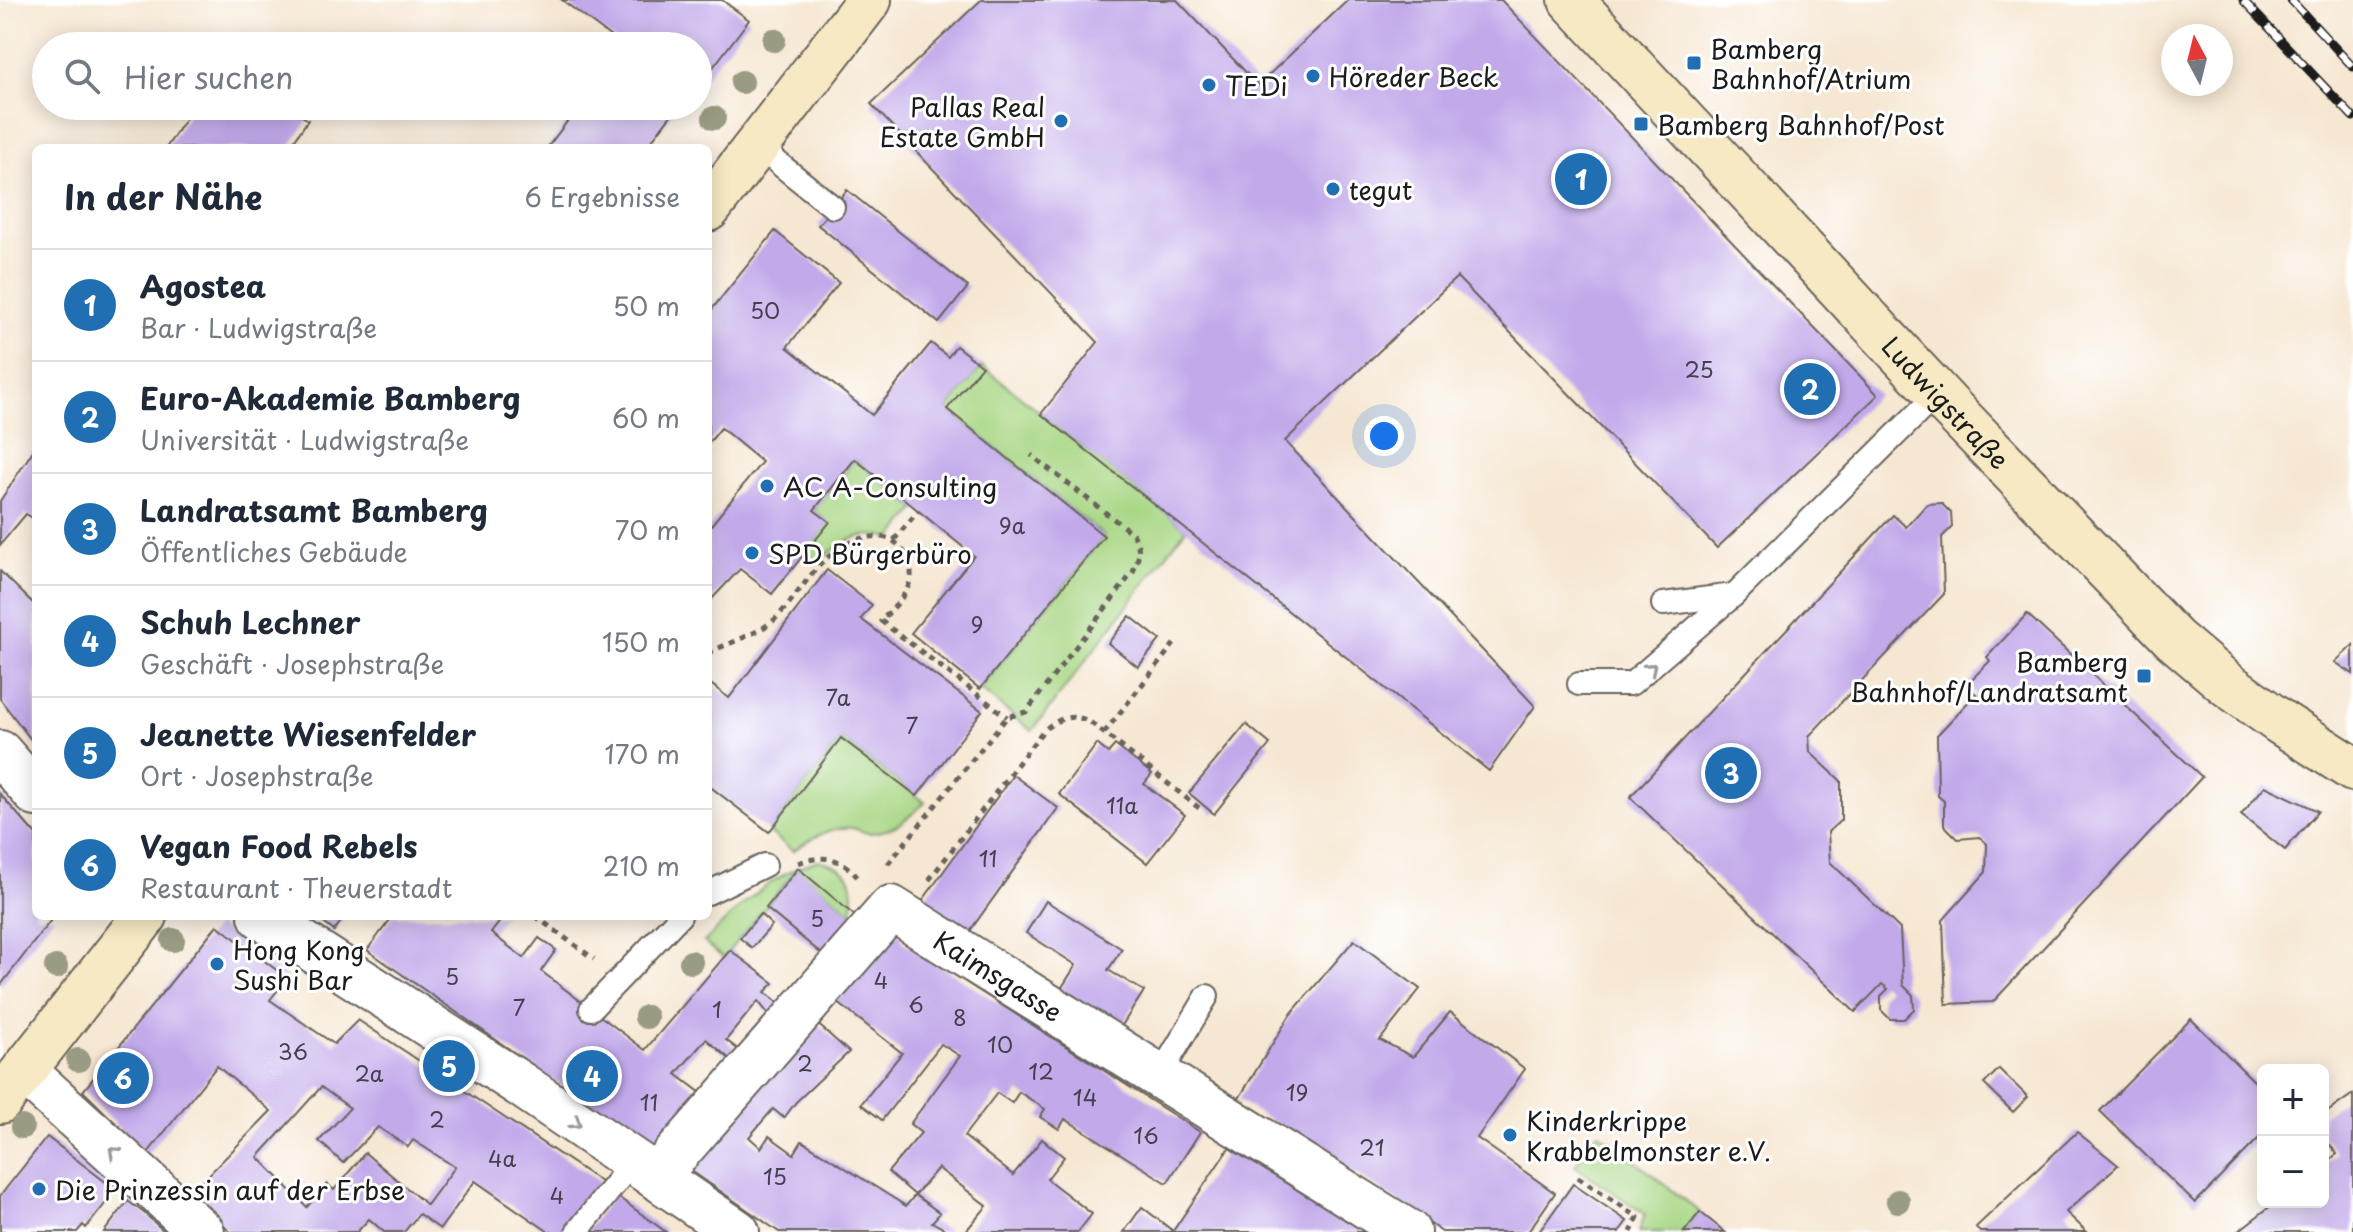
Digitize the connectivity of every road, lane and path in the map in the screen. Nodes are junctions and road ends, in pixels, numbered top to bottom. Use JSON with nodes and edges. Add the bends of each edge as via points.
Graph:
{"nodes":[{"id":1,"x":869,"y":0,"type":"edge"},
{"id":2,"x":1571,"y":0,"type":"edge"},
{"id":3,"x":757,"y":146,"type":"junction"},
{"id":4,"x":712,"y":204,"type":"edge"},
{"id":5,"x":833,"y":207,"type":"dead end"},
{"id":6,"x":1938,"y":393,"type":"junction"},
{"id":7,"x":1031,"y":455,"type":"dead end"},
{"id":8,"x":918,"y":511,"type":"dead end"},
{"id":9,"x":894,"y":540,"type":"junction"},
{"id":10,"x":1734,"y":595,"type":"junction"},
{"id":11,"x":1663,"y":604,"type":"dead end"},
{"id":12,"x":1174,"y":644,"type":"dead end"},
{"id":13,"x":712,"y":651,"type":"edge"},
{"id":14,"x":1579,"y":684,"type":"dead end"},
{"id":15,"x":1007,"y":717,"type":"junction"},
{"id":16,"x":1104,"y":733,"type":"junction"},
{"id":17,"x":0,"y":753,"type":"edge"},
{"id":18,"x":2353,"y":769,"type":"edge"},
{"id":19,"x":32,"y":789,"type":"edge"},
{"id":20,"x":1199,"y":808,"type":"dead end"},
{"id":21,"x":765,"y":865,"type":"dead end"},
{"id":22,"x":887,"y":865,"type":"dead end"},
{"id":23,"x":712,"y":891,"type":"edge"},
{"id":24,"x":902,"y":915,"type":"junction"},
{"id":25,"x":142,"y":920,"type":"edge"},
{"id":26,"x":268,"y":920,"type":"edge"},
{"id":27,"x":540,"y":920,"type":"edge"},
{"id":28,"x":676,"y":920,"type":"edge"},
{"id":29,"x":620,"y":979,"type":"junction"},
{"id":30,"x":1207,"y":996,"type":"dead end"},
{"id":31,"x":591,"y":1009,"type":"dead end"},
{"id":32,"x":1160,"y":1075,"type":"junction"},
{"id":33,"x":12,"y":1086,"type":"edge"},
{"id":34,"x":644,"y":1169,"type":"junction"},
{"id":35,"x":1578,"y":1177,"type":"dead end"},
{"id":36,"x":202,"y":1232,"type":"edge"},
{"id":37,"x":577,"y":1232,"type":"edge"},
{"id":38,"x":737,"y":1232,"type":"edge"},
{"id":39,"x":1408,"y":1232,"type":"edge"},
{"id":40,"x":1631,"y":1232,"type":"edge"}],
"edges":[{"from":1,"to":3,"type":"street"},
{"from":2,"to":6,"type":"street","name":"Ludwigstraße"},
{"from":3,"to":4,"type":"street"},
{"from":3,"to":5,"type":"lane"},
{"from":6,"to":10,"type":"lane"},
{"from":6,"to":18,"type":"street","name":"Ludwigstraße","via":[[2174,639],[2227,684]]},
{"from":7,"to":15,"type":"path","via":[[1133,534],[1139,558],[1026,712]]},
{"from":8,"to":9,"type":"path"},
{"from":9,"to":13,"type":"path","via":[[875,536],[838,549],[819,564],[772,622]]},
{"from":9,"to":15,"type":"path","via":[[912,568],[910,587],[881,621]]},
{"from":10,"to":11,"type":"lane"},
{"from":14,"to":10,"type":"lane","one_way":true,"via":[[1631,684]]},
{"from":12,"to":16,"type":"path"},
{"from":15,"to":22,"type":"path"},
{"from":16,"to":20,"type":"path"},
{"from":16,"to":24,"type":"path","via":[[1082,717],[1053,723],[1042,732]]},
{"from":17,"to":19,"type":"street"},
{"from":21,"to":23,"type":"lane"},
{"from":24,"to":32,"type":"street","name":"Kaimsgasse"},
{"from":24,"to":34,"type":"street","via":[[891,908]]},
{"from":25,"to":33,"type":"street"},
{"from":26,"to":34,"type":"street","one_way":true,"via":[[528,1075]]},
{"from":27,"to":29,"type":"path"},
{"from":28,"to":29,"type":"lane"},
{"from":29,"to":31,"type":"lane"},
{"from":30,"to":32,"type":"lane"},
{"from":32,"to":39,"type":"street","name":"Kaimsgasse"},
{"from":36,"to":33,"type":"street","one_way":true},
{"from":34,"to":37,"type":"lane"},
{"from":34,"to":38,"type":"street"},
{"from":35,"to":40,"type":"path","via":[[1638,1217]]}]}
